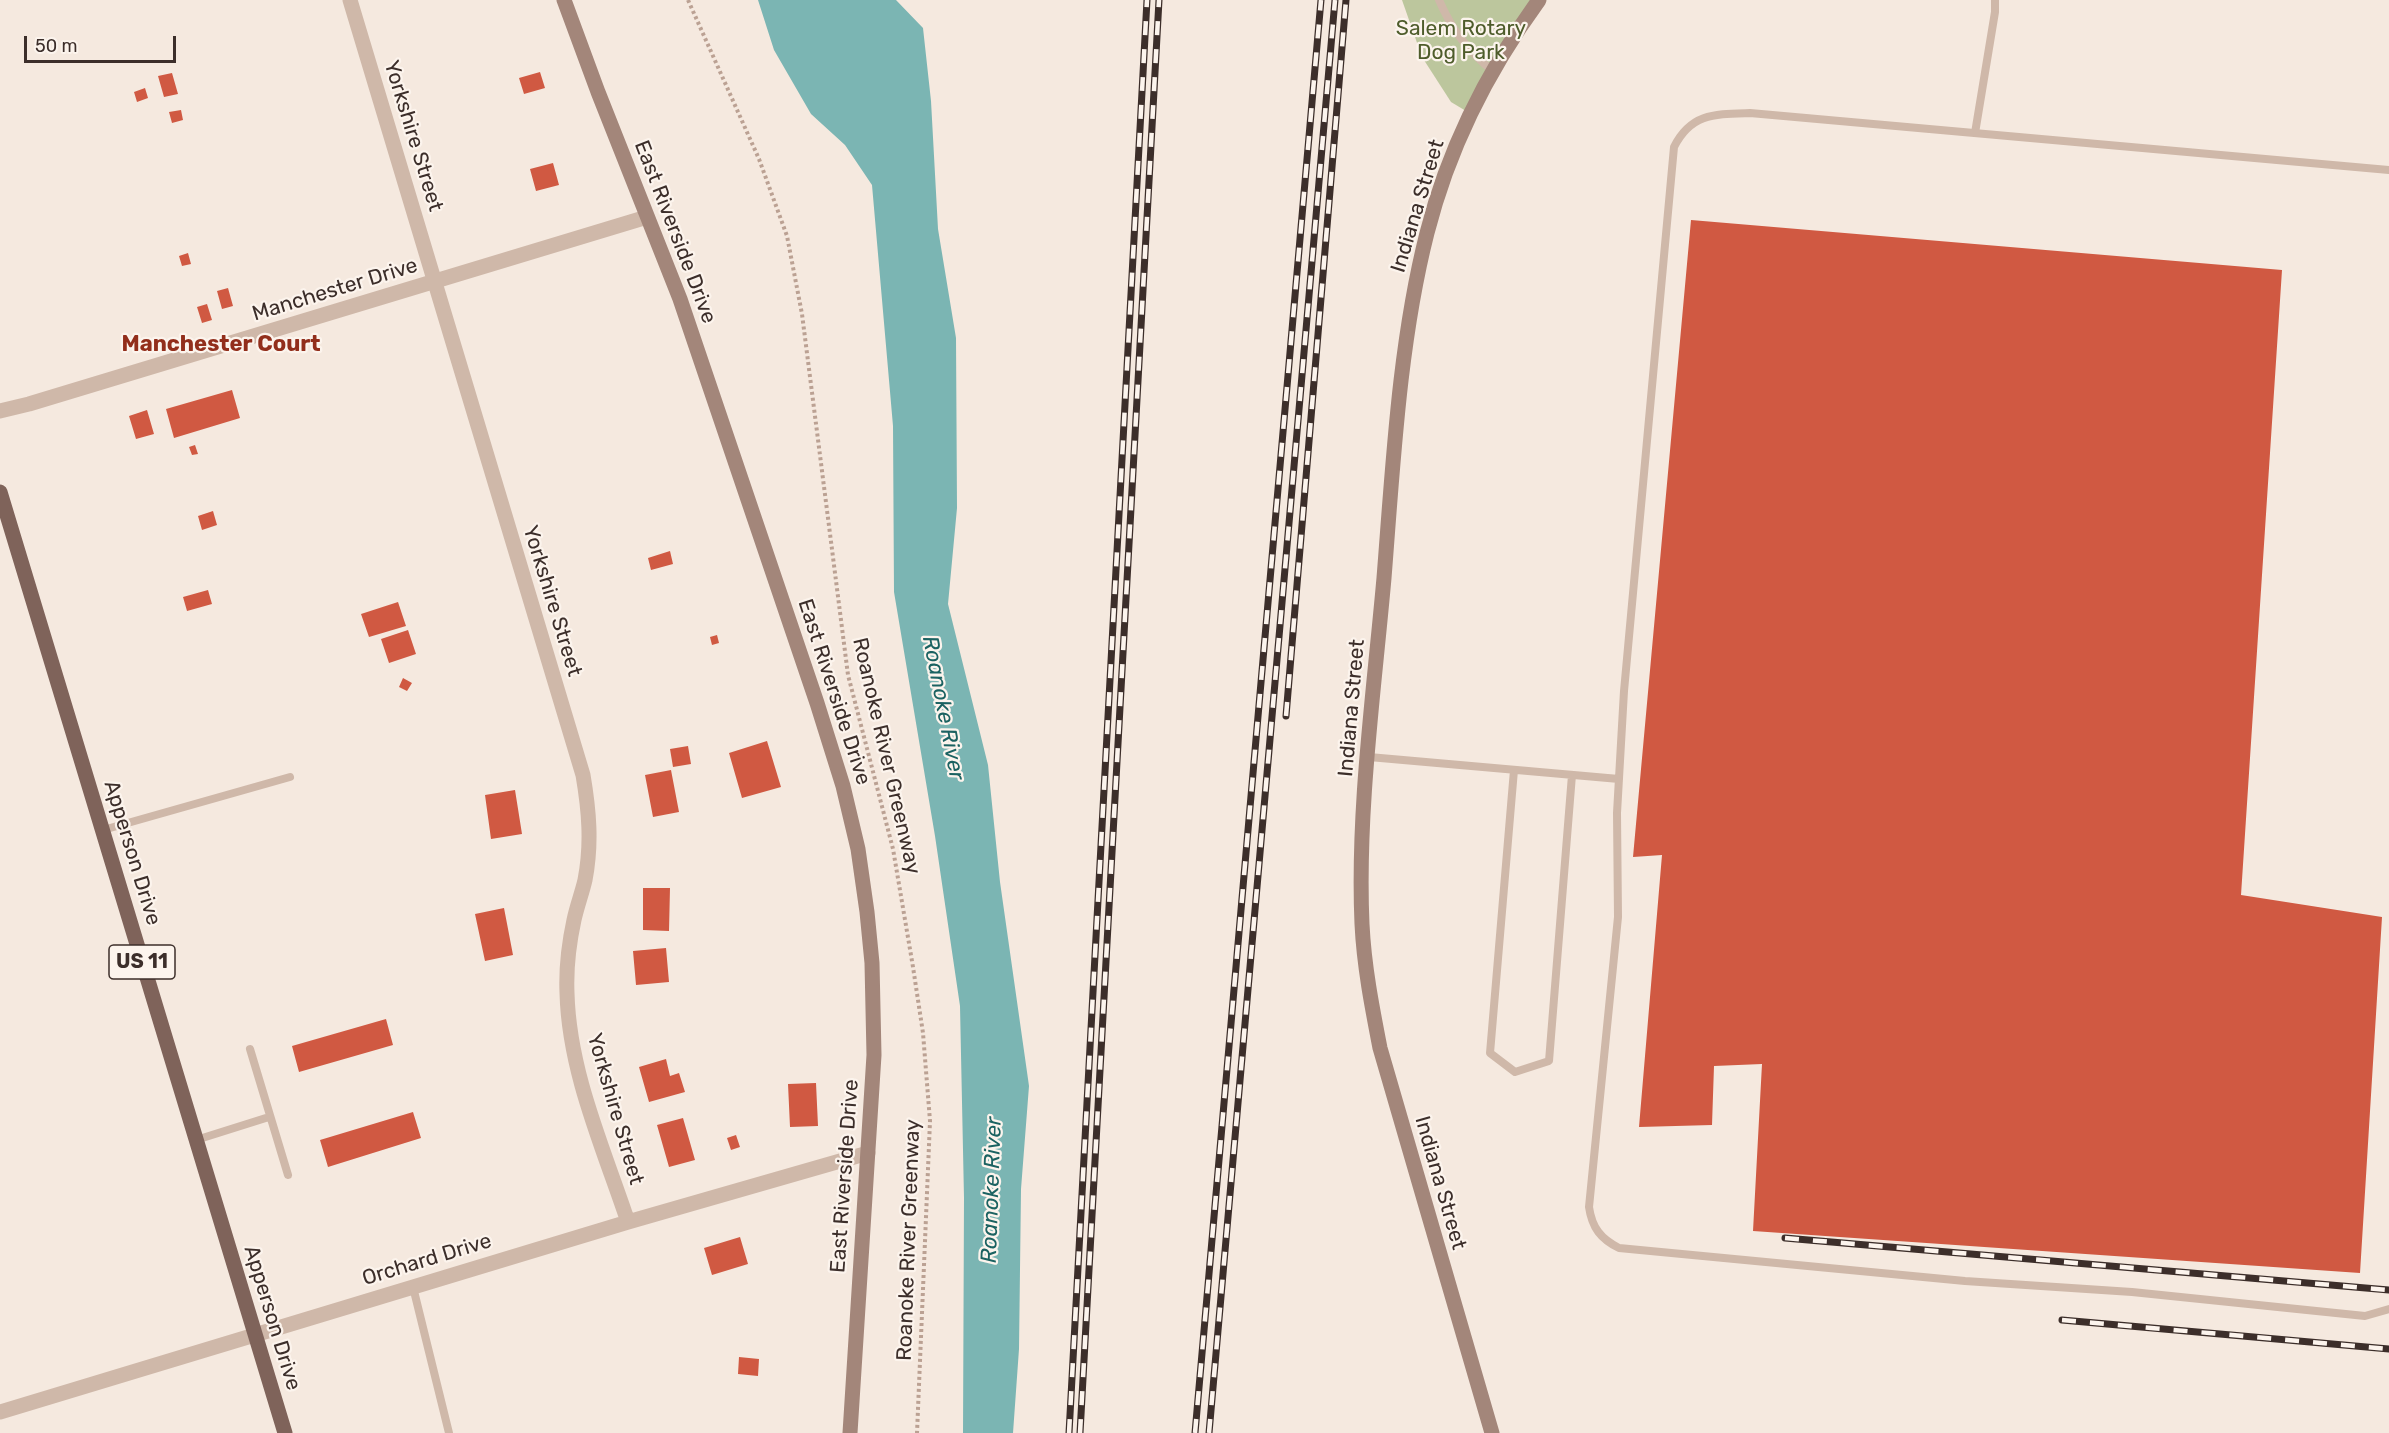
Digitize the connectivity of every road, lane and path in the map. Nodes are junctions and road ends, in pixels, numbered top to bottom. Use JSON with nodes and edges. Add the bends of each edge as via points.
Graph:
{"nodes":[{"id":1,"x":350,"y":0,"type":"edge"},
{"id":2,"x":564,"y":0,"type":"edge"},
{"id":3,"x":688,"y":0,"type":"edge"},
{"id":4,"x":1439,"y":0,"type":"edge"},
{"id":5,"x":1539,"y":0,"type":"edge"},
{"id":6,"x":1995,"y":0,"type":"edge"},
{"id":7,"x":1493,"y":70,"type":"junction"},
{"id":8,"x":1976,"y":133,"type":"junction"},
{"id":9,"x":2389,"y":170,"type":"edge"},
{"id":10,"x":647,"y":217,"type":"junction"},
{"id":11,"x":435,"y":281,"type":"junction"},
{"id":12,"x":0,"y":411,"type":"edge"},
{"id":13,"x":0,"y":492,"type":"edge"},
{"id":14,"x":1369,"y":757,"type":"junction"},
{"id":15,"x":1515,"y":770,"type":"junction"},
{"id":16,"x":1572,"y":775,"type":"junction"},
{"id":17,"x":290,"y":777,"type":"dead end"},
{"id":18,"x":1619,"y":779,"type":"junction"},
{"id":19,"x":103,"y":830,"type":"junction"},
{"id":20,"x":250,"y":1049,"type":"dead end"},
{"id":21,"x":269,"y":1117,"type":"junction"},
{"id":22,"x":196,"y":1140,"type":"junction"},
{"id":23,"x":868,"y":1153,"type":"junction"},
{"id":24,"x":288,"y":1175,"type":"dead end"},
{"id":25,"x":628,"y":1222,"type":"junction"},
{"id":26,"x":413,"y":1287,"type":"junction"},
{"id":27,"x":2389,"y":1309,"type":"edge"},
{"id":28,"x":256,"y":1334,"type":"junction"},
{"id":29,"x":0,"y":1412,"type":"edge"},
{"id":30,"x":285,"y":1433,"type":"edge"},
{"id":31,"x":449,"y":1433,"type":"edge"},
{"id":32,"x":850,"y":1433,"type":"edge"},
{"id":33,"x":917,"y":1433,"type":"edge"},
{"id":34,"x":1492,"y":1433,"type":"edge"}],
"edges":[{"from":1,"to":11,"type":"street","name":"Yorkshire Street"},
{"from":2,"to":10,"type":"street","name":"East Riverside Drive"},
{"from":3,"to":33,"type":"path","name":"Roanoke River Greenway","via":[[759,159],[787,236],[802,314],[848,675],[893,849],[913,967],[930,1121]]},
{"from":4,"to":7,"type":"lane","via":[[1461,40]]},
{"from":5,"to":7,"type":"street","name":"Indiana Street"},
{"from":6,"to":8,"type":"lane"},
{"from":7,"to":14,"type":"street","name":"Indiana Street","via":[[1465,124],[1444,178],[1413,298],[1389,512]]},
{"from":8,"to":9,"type":"lane"},
{"from":8,"to":18,"type":"lane","via":[[1750,113],[1701,118],[1679,136],[1674,147],[1658,308]]},
{"from":10,"to":11,"type":"street","name":"Manchester Drive"},
{"from":10,"to":23,"type":"street","name":"East Riverside Drive","via":[[680,299],[813,692],[858,849],[872,963],[874,1054]]},
{"from":11,"to":12,"type":"street","name":"Manchester Drive"},
{"from":11,"to":25,"type":"street","name":"Yorkshire Street","via":[[583,775],[590,845],[568,961],[571,1039],[579,1077]]},
{"from":13,"to":19,"type":"main road","name":"Apperson Drive","number":"US 11"},
{"from":14,"to":15,"type":"lane"},
{"from":14,"to":34,"type":"street","name":"Indiana Street","via":[[1361,866],[1369,988],[1401,1125]]},
{"from":15,"to":16,"type":"lane"},
{"from":15,"to":16,"type":"lane","via":[[1490,1053],[1515,1072],[1549,1061]]},
{"from":16,"to":18,"type":"lane"},
{"from":17,"to":19,"type":"lane"},
{"from":18,"to":27,"type":"lane","via":[[1618,917],[1589,1207],[1596,1231],[1606,1242],[1619,1248],[2365,1316]]},
{"from":19,"to":22,"type":"main road","name":"Apperson Drive","number":"US 11"},
{"from":20,"to":21,"type":"lane"},
{"from":21,"to":22,"type":"lane"},
{"from":21,"to":24,"type":"lane"},
{"from":22,"to":28,"type":"main road","name":"Apperson Drive","number":"US 11"},
{"from":23,"to":25,"type":"street","name":"Orchard Drive"},
{"from":23,"to":32,"type":"street","name":"East Riverside Drive"},
{"from":25,"to":26,"type":"street","name":"Orchard Drive"},
{"from":26,"to":28,"type":"street","name":"Orchard Drive"},
{"from":26,"to":31,"type":"lane"},
{"from":28,"to":29,"type":"street","name":"Orchard Drive"},
{"from":28,"to":30,"type":"main road","name":"Apperson Drive","number":"US 11"}]}
